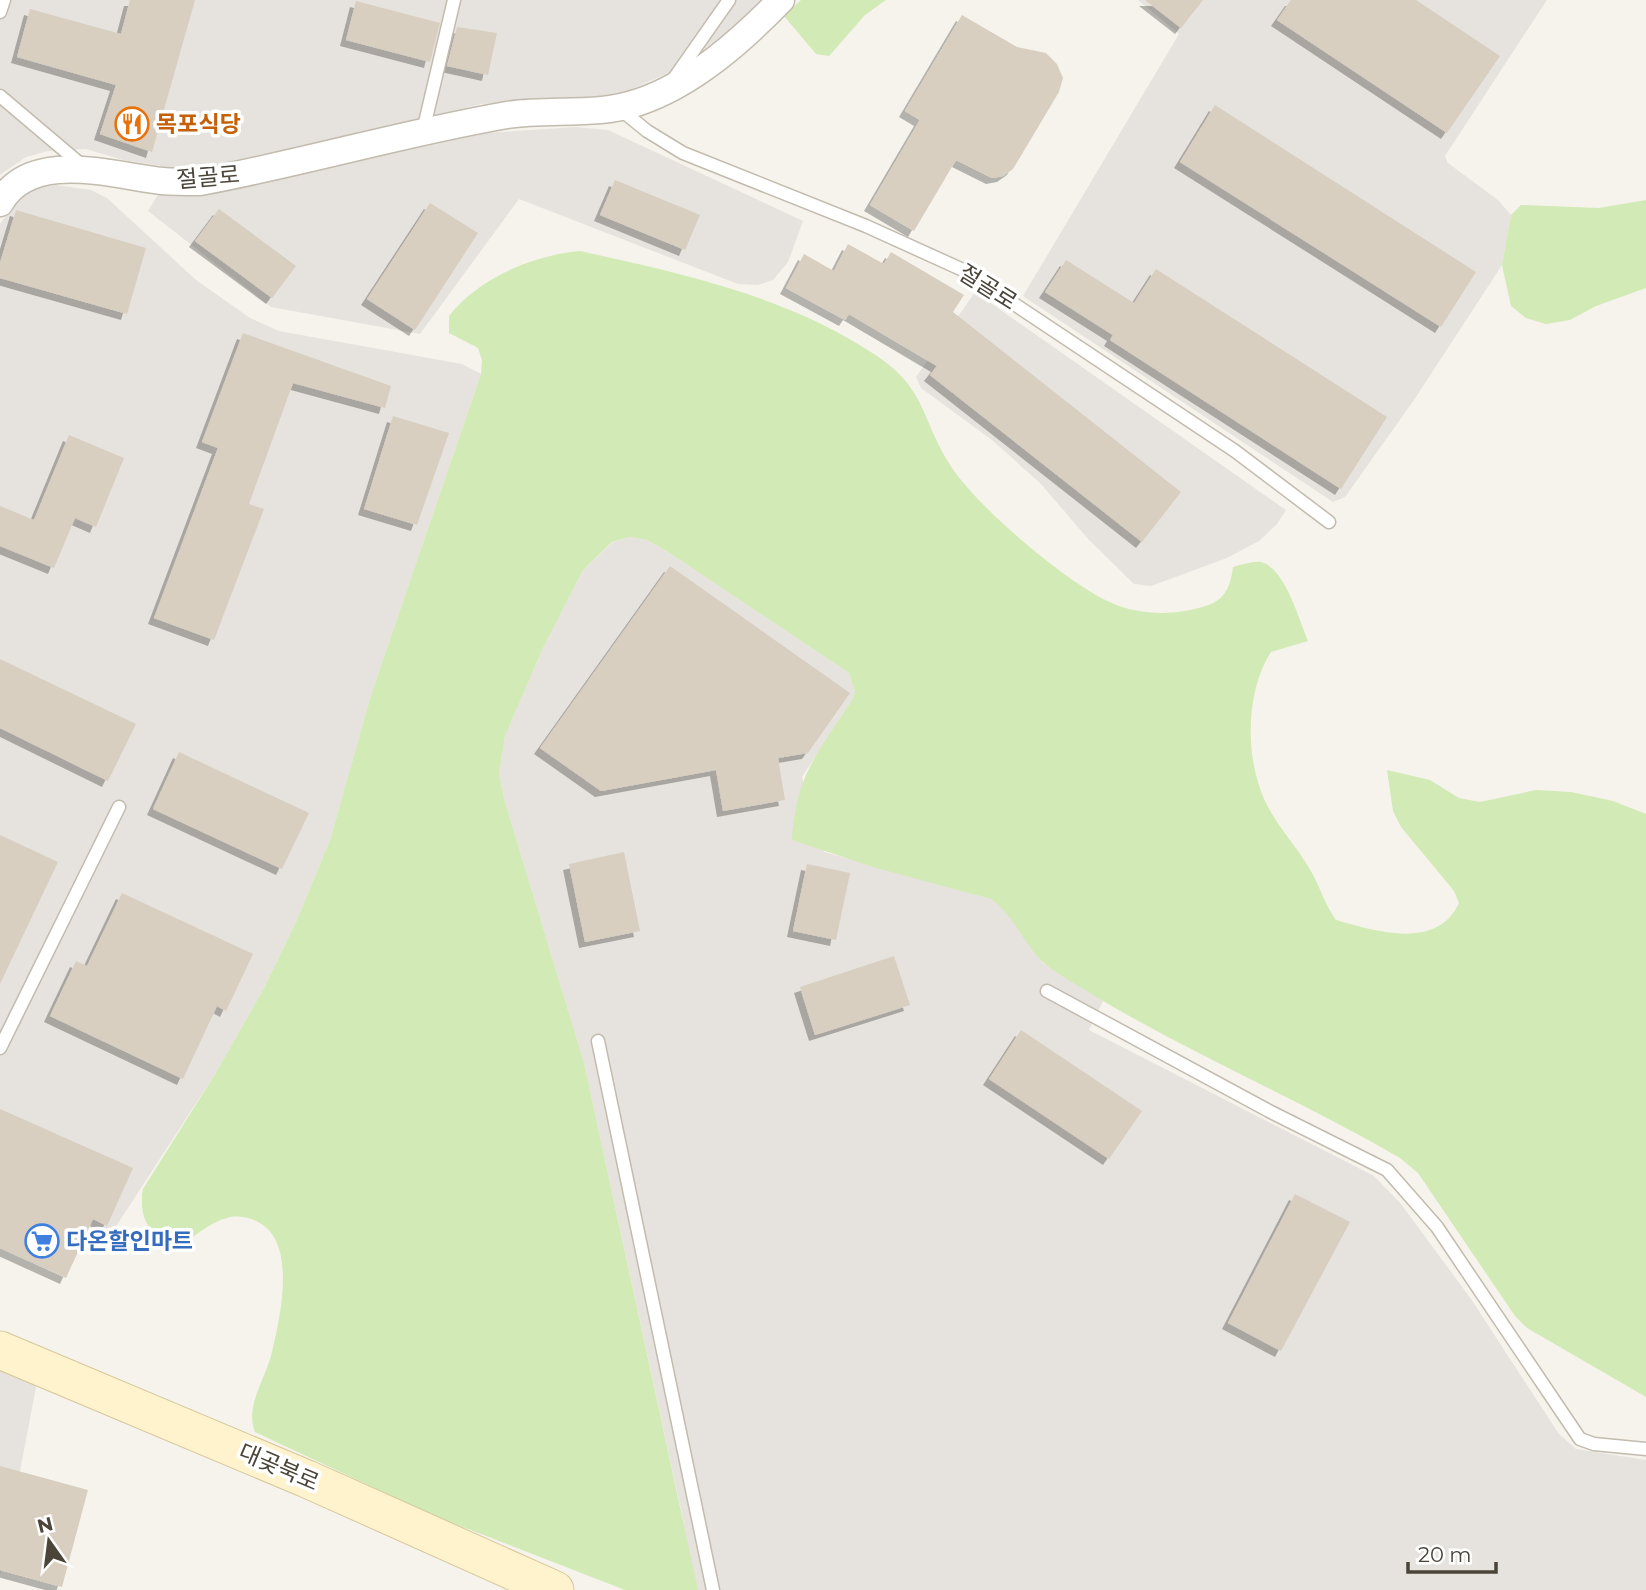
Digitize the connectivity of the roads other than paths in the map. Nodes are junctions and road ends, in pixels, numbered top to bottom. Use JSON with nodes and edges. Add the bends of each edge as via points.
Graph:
{"nodes":[{"id":1,"x":4,"y":0,"type":"edge"},
{"id":2,"x":454,"y":0,"type":"edge"},
{"id":3,"x":729,"y":0,"type":"edge"},
{"id":4,"x":781,"y":0,"type":"edge"},
{"id":5,"x":0,"y":12,"type":"edge"},
{"id":6,"x":666,"y":89,"type":"junction"},
{"id":7,"x":0,"y":96,"type":"edge"},
{"id":8,"x":617,"y":107,"type":"junction"},
{"id":9,"x":423,"y":131,"type":"junction"},
{"id":10,"x":84,"y":168,"type":"junction"},
{"id":11,"x":0,"y":203,"type":"edge"},
{"id":12,"x":1329,"y":522,"type":"dead end"},
{"id":13,"x":119,"y":807,"type":"dead end"},
{"id":14,"x":1046,"y":991,"type":"dead end"},
{"id":15,"x":598,"y":1041,"type":"dead end"},
{"id":16,"x":0,"y":1048,"type":"edge"},
{"id":17,"x":0,"y":1350,"type":"edge"},
{"id":18,"x":1646,"y":1449,"type":"edge"},
{"id":19,"x":555,"y":1590,"type":"edge"},
{"id":20,"x":713,"y":1590,"type":"edge"}],
"edges":[{"from":1,"to":5,"type":"lane"},
{"from":2,"to":9,"type":"lane"},
{"from":3,"to":6,"type":"lane"},
{"from":4,"to":6,"type":"street","name":"절골로","via":[[750,32]]},
{"from":6,"to":8,"type":"street","name":"절골로"},
{"from":7,"to":10,"type":"lane"},
{"from":8,"to":9,"type":"street","name":"절골로","via":[[511,115]]},
{"from":8,"to":12,"type":"lane","name":"절골로","via":[[683,153],[963,270],[1235,451]]},
{"from":9,"to":10,"type":"street","name":"절골로","via":[[200,182],[162,181]]},
{"from":10,"to":11,"type":"street","name":"절골로","via":[[33,175]]},
{"from":13,"to":16,"type":"lane"},
{"from":14,"to":18,"type":"lane","via":[[1387,1170],[1437,1227],[1580,1439]]},
{"from":15,"to":20,"type":"lane"},
{"from":17,"to":19,"type":"street","name":"대곶북로"}]}
